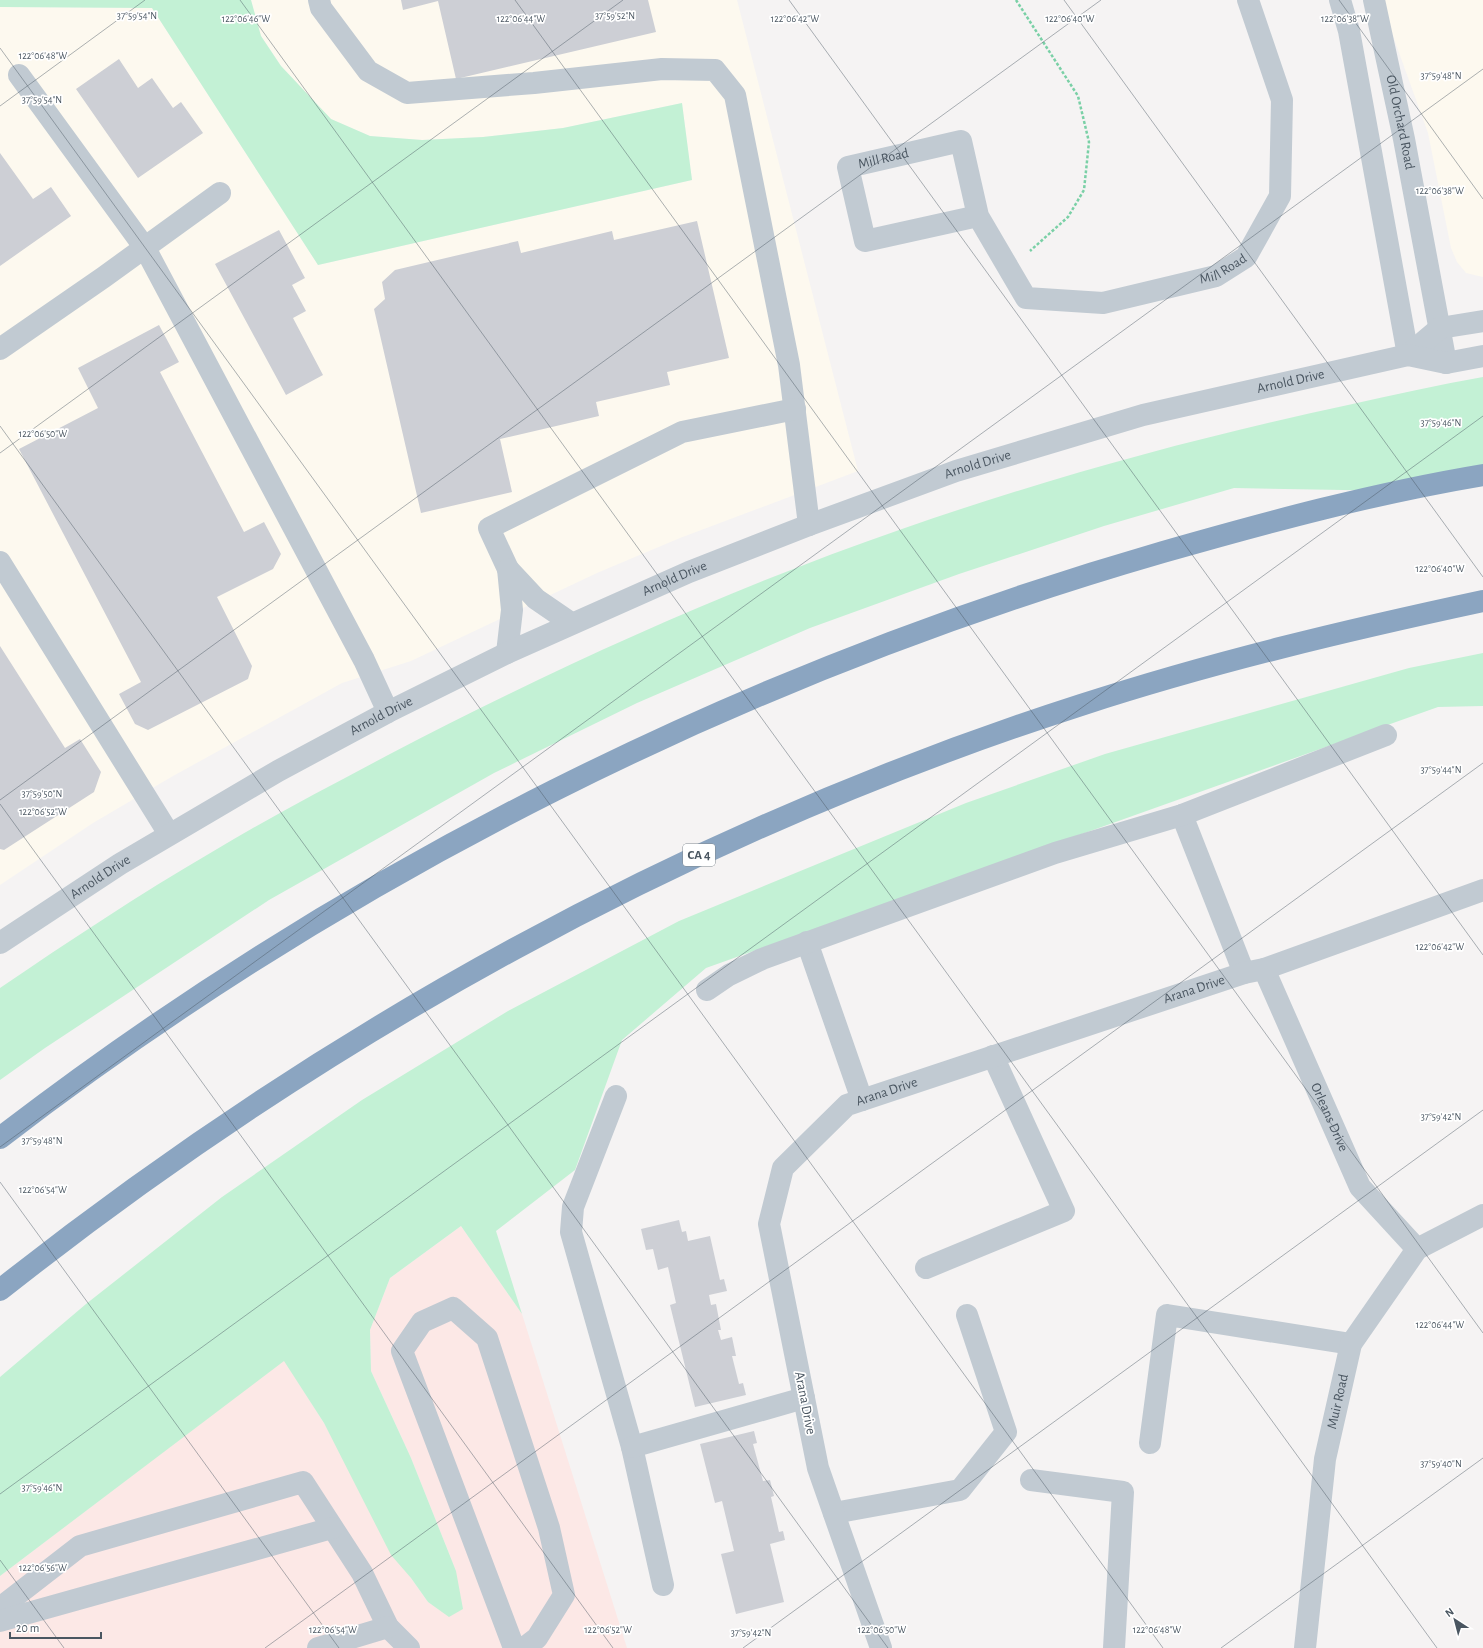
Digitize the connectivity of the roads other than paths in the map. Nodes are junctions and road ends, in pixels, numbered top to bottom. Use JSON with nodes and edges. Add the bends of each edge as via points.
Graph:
{"nodes":[{"id":1,"x":319,"y":0,"type":"edge"},
{"id":2,"x":1248,"y":0,"type":"edge"},
{"id":3,"x":1340,"y":0,"type":"edge"},
{"id":4,"x":1374,"y":0,"type":"edge"},
{"id":5,"x":19,"y":75,"type":"dead end"},
{"id":6,"x":220,"y":193,"type":"dead end"},
{"id":7,"x":978,"y":216,"type":"junction"},
{"id":8,"x":145,"y":248,"type":"junction"},
{"id":9,"x":1483,"y":321,"type":"edge"},
{"id":10,"x":1440,"y":328,"type":"junction"},
{"id":11,"x":0,"y":349,"type":"edge"},
{"id":12,"x":1408,"y":355,"type":"junction"},
{"id":13,"x":1483,"y":356,"type":"edge"},
{"id":14,"x":1446,"y":363,"type":"junction"},
{"id":15,"x":795,"y":409,"type":"junction"},
{"id":16,"x":1483,"y":475,"type":"edge"},
{"id":17,"x":809,"y":525,"type":"junction"},
{"id":18,"x":0,"y":562,"type":"edge"},
{"id":19,"x":508,"y":570,"type":"junction"},
{"id":20,"x":1483,"y":601,"type":"edge"},
{"id":21,"x":571,"y":623,"type":"junction"},
{"id":22,"x":507,"y":653,"type":"junction"},
{"id":23,"x":388,"y":712,"type":"junction"},
{"id":24,"x":1386,"y":735,"type":"dead end"},
{"id":25,"x":1182,"y":815,"type":"junction"},
{"id":26,"x":169,"y":834,"type":"junction"},
{"id":27,"x":1483,"y":890,"type":"edge"},
{"id":28,"x":807,"y":942,"type":"junction"},
{"id":29,"x":0,"y":943,"type":"edge"},
{"id":30,"x":1254,"y":971,"type":"junction"},
{"id":31,"x":707,"y":990,"type":"dead end"},
{"id":32,"x":993,"y":1056,"type":"junction"},
{"id":33,"x":616,"y":1096,"type":"dead end"},
{"id":34,"x":862,"y":1100,"type":"junction"},
{"id":35,"x":0,"y":1138,"type":"edge"},
{"id":36,"x":1483,"y":1215,"type":"edge"},
{"id":37,"x":1417,"y":1250,"type":"junction"},
{"id":38,"x":926,"y":1268,"type":"dead end"},
{"id":39,"x":0,"y":1290,"type":"edge"},
{"id":40,"x":968,"y":1315,"type":"dead end"},
{"id":41,"x":1351,"y":1344,"type":"junction"},
{"id":42,"x":804,"y":1398,"type":"junction"},
{"id":43,"x":1150,"y":1443,"type":"dead end"},
{"id":44,"x":632,"y":1447,"type":"junction"},
{"id":45,"x":1031,"y":1480,"type":"dead end"},
{"id":46,"x":834,"y":1513,"type":"junction"},
{"id":47,"x":332,"y":1528,"type":"junction"},
{"id":48,"x":663,"y":1585,"type":"dead end"},
{"id":49,"x":0,"y":1608,"type":"edge"},
{"id":50,"x":0,"y":1621,"type":"edge"},
{"id":51,"x":388,"y":1627,"type":"junction"},
{"id":52,"x":318,"y":1648,"type":"edge"},
{"id":53,"x":409,"y":1648,"type":"edge"},
{"id":54,"x":514,"y":1648,"type":"edge"},
{"id":55,"x":524,"y":1648,"type":"edge"},
{"id":56,"x":881,"y":1648,"type":"edge"},
{"id":57,"x":1114,"y":1648,"type":"edge"},
{"id":58,"x":1305,"y":1648,"type":"edge"}],
"edges":[{"from":1,"to":15,"type":"street","via":[[321,8],[368,71],[407,93],[662,69],[715,70],[735,95],[789,365]]},
{"from":2,"to":7,"type":"street","name":"Mill Road","via":[[1282,100],[1280,196],[1246,257],[1216,276],[1103,303],[1026,298]]},
{"from":3,"to":12,"type":"street","via":[[1349,31]]},
{"from":4,"to":10,"type":"street","name":"Old Orchard Road"},
{"from":5,"to":8,"type":"street"},
{"from":6,"to":8,"type":"street"},
{"from":7,"to":7,"type":"street","name":"Mill Road","via":[[865,242],[848,167],[961,141]]},
{"from":8,"to":11,"type":"street"},
{"from":8,"to":23,"type":"street","via":[[364,660]]},
{"from":9,"to":10,"type":"street"},
{"from":10,"to":12,"type":"street","name":"Arnold Drive"},
{"from":10,"to":14,"type":"street","name":"Old Orchard Road"},
{"from":12,"to":14,"type":"street","name":"Arnold Drive"},
{"from":12,"to":17,"type":"street","name":"Arnold Drive","via":[[1143,415],[956,472]]},
{"from":13,"to":14,"type":"street","name":"Arnold Drive"},
{"from":15,"to":17,"type":"street"},
{"from":15,"to":19,"type":"street","via":[[682,432],[489,528]]},
{"from":16,"to":35,"type":"highway","via":[[1313,512],[1117,565],[929,629],[734,707],[538,798],[352,901],[234,973],[127,1045]]},
{"from":17,"to":21,"type":"street","name":"Arnold Drive","via":[[689,572]]},
{"from":18,"to":26,"type":"street"},
{"from":19,"to":21,"type":"street","via":[[536,598]]},
{"from":19,"to":22,"type":"street","via":[[512,610]]},
{"from":20,"to":39,"type":"highway","number":"CA 4","via":[[1284,647],[1083,704],[883,776],[691,859],[564,921],[444,988],[322,1061],[148,1178]]},
{"from":21,"to":22,"type":"street","name":"Arnold Drive"},
{"from":22,"to":23,"type":"street","name":"Arnold Drive"},
{"from":23,"to":26,"type":"street","name":"Arnold Drive"},
{"from":24,"to":25,"type":"street"},
{"from":25,"to":28,"type":"street","via":[[1055,853]]},
{"from":25,"to":30,"type":"street","name":"Orleans Drive"},
{"from":26,"to":29,"type":"street","name":"Arnold Drive"},
{"from":27,"to":30,"type":"street","name":"Arana Drive"},
{"from":28,"to":31,"type":"street","via":[[728,975]]},
{"from":28,"to":34,"type":"street"},
{"from":30,"to":32,"type":"street","name":"Arana Drive"},
{"from":30,"to":37,"type":"street","name":"Orleans Drive","via":[[1360,1187]]},
{"from":32,"to":34,"type":"street","name":"Arana Drive"},
{"from":32,"to":38,"type":"street","via":[[1064,1210]]},
{"from":33,"to":44,"type":"street","via":[[573,1207],[571,1232]]},
{"from":34,"to":42,"type":"street","name":"Arana Drive","via":[[847,1105],[783,1168],[769,1224]]},
{"from":36,"to":37,"type":"street","name":"Muir Road"},
{"from":37,"to":41,"type":"street","name":"Muir Road"},
{"from":40,"to":46,"type":"street","via":[[1006,1432],[960,1490]]},
{"from":41,"to":43,"type":"street","via":[[1167,1315]]},
{"from":41,"to":58,"type":"street","name":"Muir Road","via":[[1325,1459]]},
{"from":42,"to":44,"type":"street"},
{"from":42,"to":46,"type":"street","name":"Arana Drive","via":[[818,1468]]},
{"from":44,"to":48,"type":"street"},
{"from":45,"to":57,"type":"street","via":[[1123,1492]]},
{"from":46,"to":56,"type":"street","name":"Arana Drive"},
{"from":47,"to":49,"type":"street","via":[[303,1482],[80,1546]]},
{"from":47,"to":50,"type":"street"},
{"from":47,"to":51,"type":"street","via":[[362,1573]]},
{"from":51,"to":52,"type":"street"},
{"from":51,"to":53,"type":"street"},
{"from":54,"to":55,"type":"street","via":[[402,1351],[422,1322],[453,1308],[487,1338],[549,1528],[564,1595],[537,1638]]}]}
